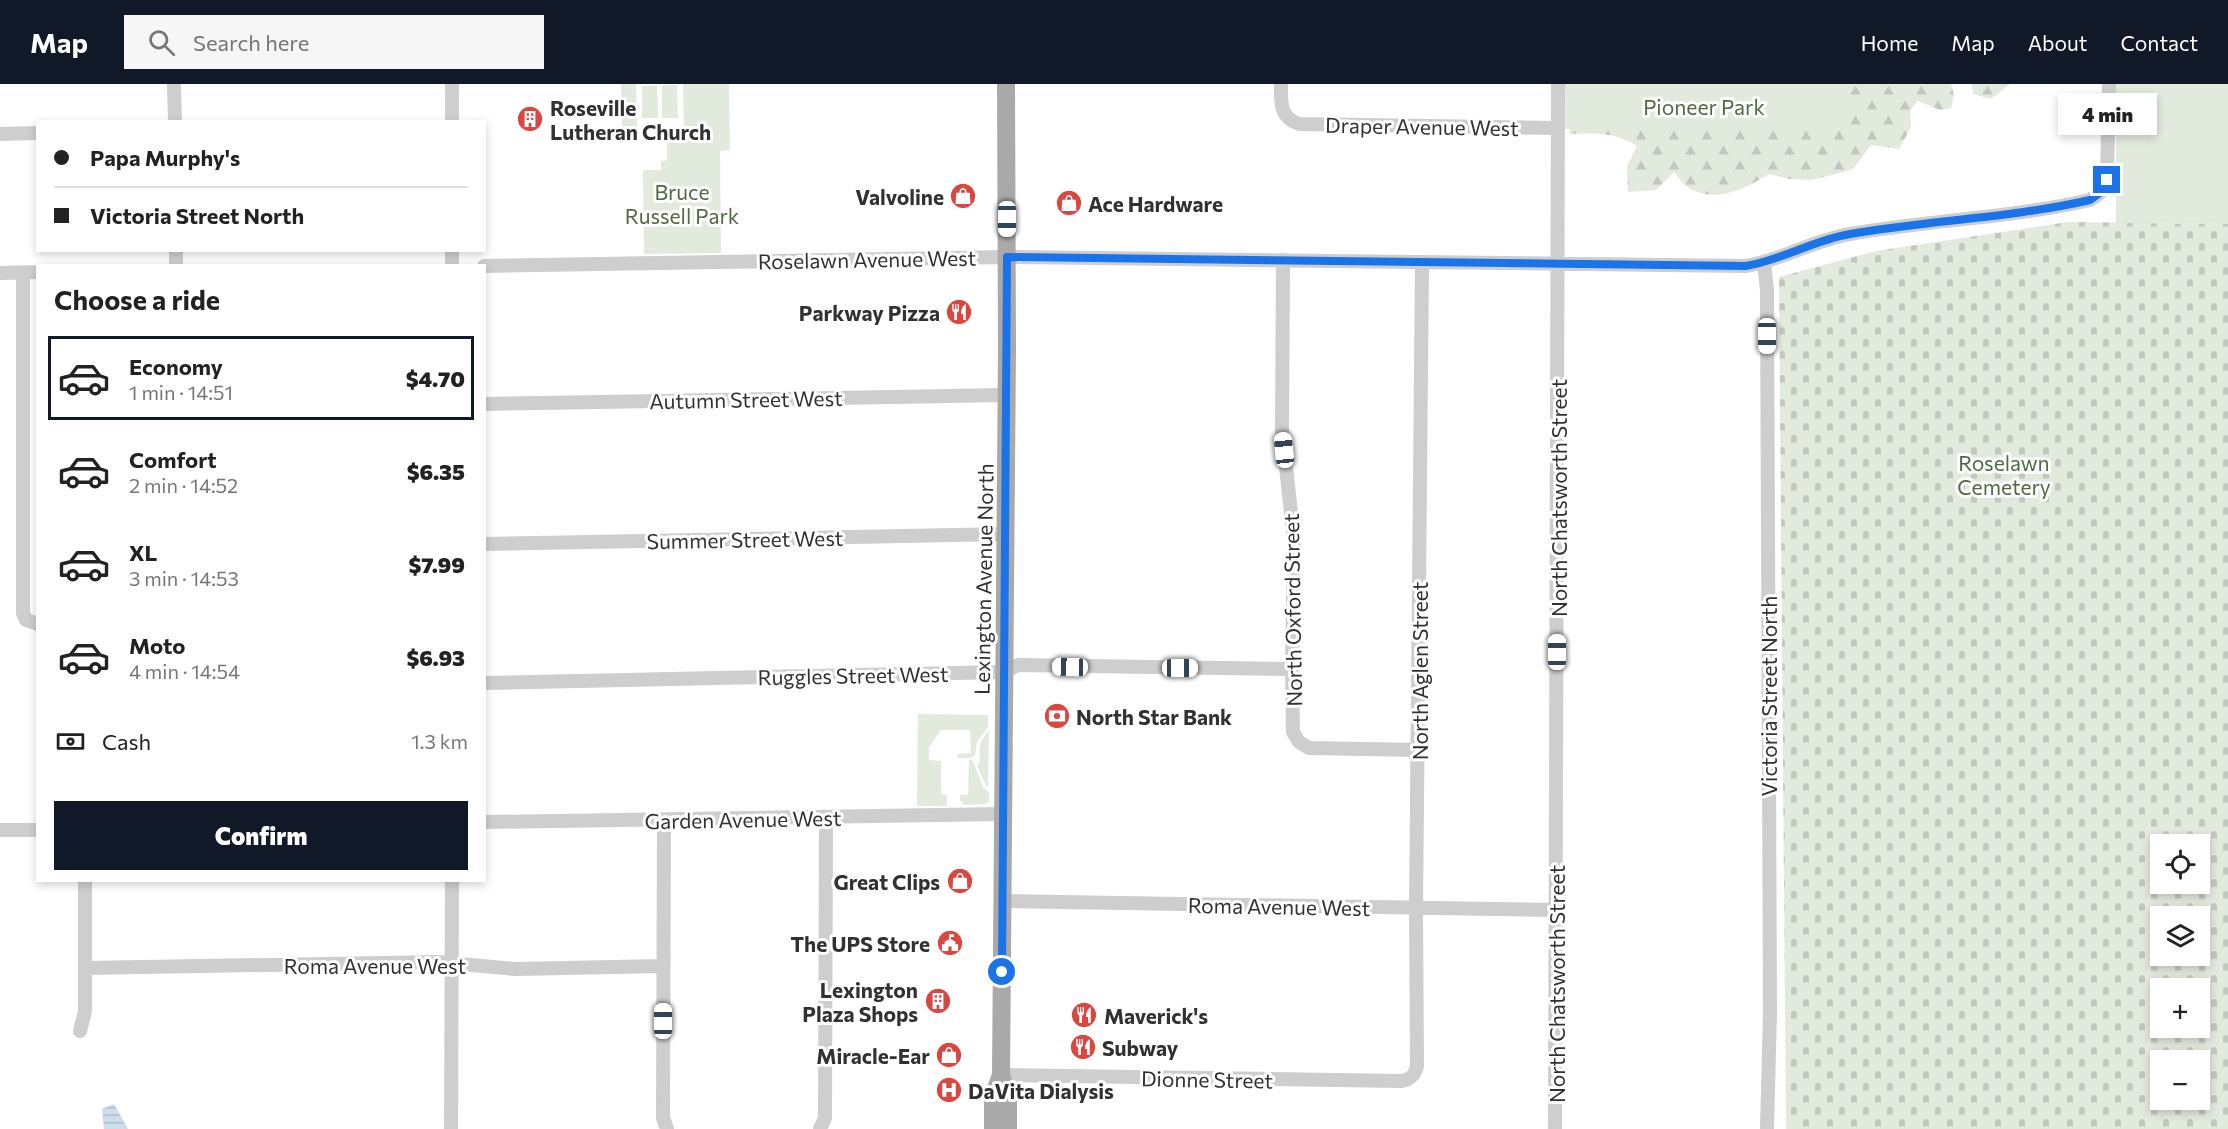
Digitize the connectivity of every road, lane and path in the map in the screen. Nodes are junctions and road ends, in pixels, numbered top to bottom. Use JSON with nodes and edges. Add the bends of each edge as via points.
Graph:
{"nodes":[{"id":1,"x":174,"y":84,"type":"edge"},
{"id":2,"x":452,"y":84,"type":"edge"},
{"id":3,"x":1006,"y":84,"type":"edge"},
{"id":4,"x":1281,"y":84,"type":"edge"},
{"id":5,"x":1558,"y":84,"type":"edge"},
{"id":6,"x":2109,"y":84,"type":"edge"},
{"id":7,"x":175,"y":120,"type":"edge"},
{"id":8,"x":452,"y":120,"type":"edge"},
{"id":9,"x":1558,"y":128,"type":"junction"},
{"id":10,"x":36,"y":133,"type":"edge"},
{"id":11,"x":0,"y":134,"type":"edge"},
{"id":12,"x":1007,"y":257,"type":"junction"},
{"id":13,"x":1284,"y":260,"type":"junction"},
{"id":14,"x":1422,"y":263,"type":"junction"},
{"id":15,"x":1764,"y":263,"type":"junction"},
{"id":16,"x":1558,"y":264,"type":"junction"},
{"id":17,"x":486,"y":266,"type":"edge"},
{"id":18,"x":30,"y":272,"type":"edge"},
{"id":19,"x":0,"y":273,"type":"edge"},
{"id":20,"x":1007,"y":395,"type":"junction"},
{"id":21,"x":486,"y":404,"type":"edge"},
{"id":22,"x":1006,"y":534,"type":"junction"},
{"id":23,"x":486,"y":544,"type":"edge"},
{"id":24,"x":32,"y":622,"type":"edge"},
{"id":25,"x":1292,"y":669,"type":"junction"},
{"id":26,"x":1004,"y":672,"type":"junction"},
{"id":27,"x":486,"y":683,"type":"edge"},
{"id":28,"x":1419,"y":750,"type":"junction"},
{"id":29,"x":1002,"y":814,"type":"junction"},
{"id":30,"x":826,"y":817,"type":"junction"},
{"id":31,"x":664,"y":820,"type":"junction"},
{"id":32,"x":486,"y":822,"type":"edge"},
{"id":33,"x":0,"y":830,"type":"edge"},
{"id":34,"x":36,"y":830,"type":"edge"},
{"id":35,"x":85,"y":882,"type":"edge"},
{"id":36,"x":452,"y":882,"type":"edge"},
{"id":37,"x":1002,"y":901,"type":"junction"},
{"id":38,"x":1416,"y":909,"type":"junction"},
{"id":39,"x":1556,"y":910,"type":"junction"},
{"id":40,"x":452,"y":962,"type":"junction"},
{"id":41,"x":663,"y":966,"type":"junction"},
{"id":42,"x":86,"y":968,"type":"junction"},
{"id":43,"x":80,"y":1030,"type":"dead end"},
{"id":44,"x":1001,"y":1075,"type":"junction"},
{"id":45,"x":1412,"y":1077,"type":"joint"},
{"id":46,"x":451,"y":1129,"type":"edge"},
{"id":47,"x":667,"y":1129,"type":"edge"},
{"id":48,"x":820,"y":1129,"type":"edge"},
{"id":49,"x":993,"y":1129,"type":"edge"},
{"id":50,"x":1008,"y":1129,"type":"edge"},
{"id":51,"x":1555,"y":1129,"type":"edge"},
{"id":52,"x":1767,"y":1129,"type":"edge"}],
"edges":[{"from":1,"to":7,"type":"street"},
{"from":2,"to":8,"type":"street"},
{"from":3,"to":12,"type":"main road","name":"Lexington Avenue North"},
{"from":4,"to":9,"type":"street","name":"Draper Avenue West","via":[[1281,108],[1287,118],[1299,124]]},
{"from":5,"to":9,"type":"street","name":"North Chatsworth Street"},
{"from":6,"to":15,"type":"street","name":"Roselawn Avenue West","via":[[2108,174],[2105,187],[2096,196],[1824,240]]},
{"from":9,"to":16,"type":"street","name":"North Chatsworth Street"},
{"from":10,"to":11,"type":"street"},
{"from":12,"to":13,"type":"street","name":"Roselawn Avenue West"},
{"from":12,"to":17,"type":"street","name":"Roselawn Avenue West"},
{"from":12,"to":20,"type":"main road","name":"Lexington Avenue North"},
{"from":13,"to":14,"type":"street","name":"Roselawn Avenue West"},
{"from":13,"to":25,"type":"street","name":"North Oxford Street","via":[[1282,430],[1294,540]]},
{"from":14,"to":16,"type":"street","name":"Roselawn Avenue West"},
{"from":14,"to":28,"type":"street","name":"North Aglen Street"},
{"from":15,"to":16,"type":"street","name":"Roselawn Avenue West","via":[[1725,267]]},
{"from":15,"to":52,"type":"street","name":"Victoria Street North","via":[[1770,989]]},
{"from":16,"to":39,"type":"street","name":"North Chatsworth Street"},
{"from":18,"to":19,"type":"street"},
{"from":18,"to":24,"type":"street","via":[[23,613]]},
{"from":20,"to":21,"type":"street","name":"Autumn Street West"},
{"from":20,"to":22,"type":"main road","name":"Lexington Avenue North"},
{"from":22,"to":23,"type":"street","name":"Summer Street West"},
{"from":22,"to":26,"type":"main road","name":"Lexington Avenue North"},
{"from":25,"to":26,"type":"street","name":"Ruggles Street West","via":[[1018,665]]},
{"from":25,"to":28,"type":"street","name":"North Oxford Street","via":[[1293,732],[1308,748]]},
{"from":26,"to":27,"type":"street","name":"Ruggles Street West"},
{"from":26,"to":29,"type":"main road","name":"Lexington Avenue North"},
{"from":28,"to":38,"type":"street","name":"North Aglen Street"},
{"from":29,"to":30,"type":"street","name":"Garden Avenue West"},
{"from":29,"to":37,"type":"main road","name":"Lexington Avenue North"},
{"from":30,"to":31,"type":"street","name":"Garden Avenue West"},
{"from":30,"to":48,"type":"street","via":[[825,1118]]},
{"from":31,"to":32,"type":"street","name":"Garden Avenue West"},
{"from":31,"to":41,"type":"street"},
{"from":33,"to":34,"type":"street"},
{"from":35,"to":42,"type":"street"},
{"from":36,"to":40,"type":"street"},
{"from":37,"to":38,"type":"street","name":"Roma Avenue West"},
{"from":37,"to":44,"type":"main road","name":"Lexington Avenue North"},
{"from":38,"to":39,"type":"street","name":"Roma Avenue West"},
{"from":38,"to":45,"type":"street","name":"North Aglen Street","via":[[1417,1066]]},
{"from":39,"to":51,"type":"street","name":"North Chatsworth Street"},
{"from":40,"to":41,"type":"street","name":"Roma Avenue West","via":[[515,969]]},
{"from":40,"to":42,"type":"street","name":"Roma Avenue West"},
{"from":40,"to":46,"type":"street"},
{"from":41,"to":47,"type":"street","via":[[663,1118]]},
{"from":42,"to":43,"type":"street","via":[[85,1011]]},
{"from":44,"to":45,"type":"street","name":"Dionne Street","via":[[1402,1081]]},
{"from":44,"to":49,"type":"main road","name":"Lexington Avenue North","via":[[993,1097]]},
{"from":44,"to":50,"type":"main road","name":"Lexington Avenue North","via":[[1008,1098]]}]}
